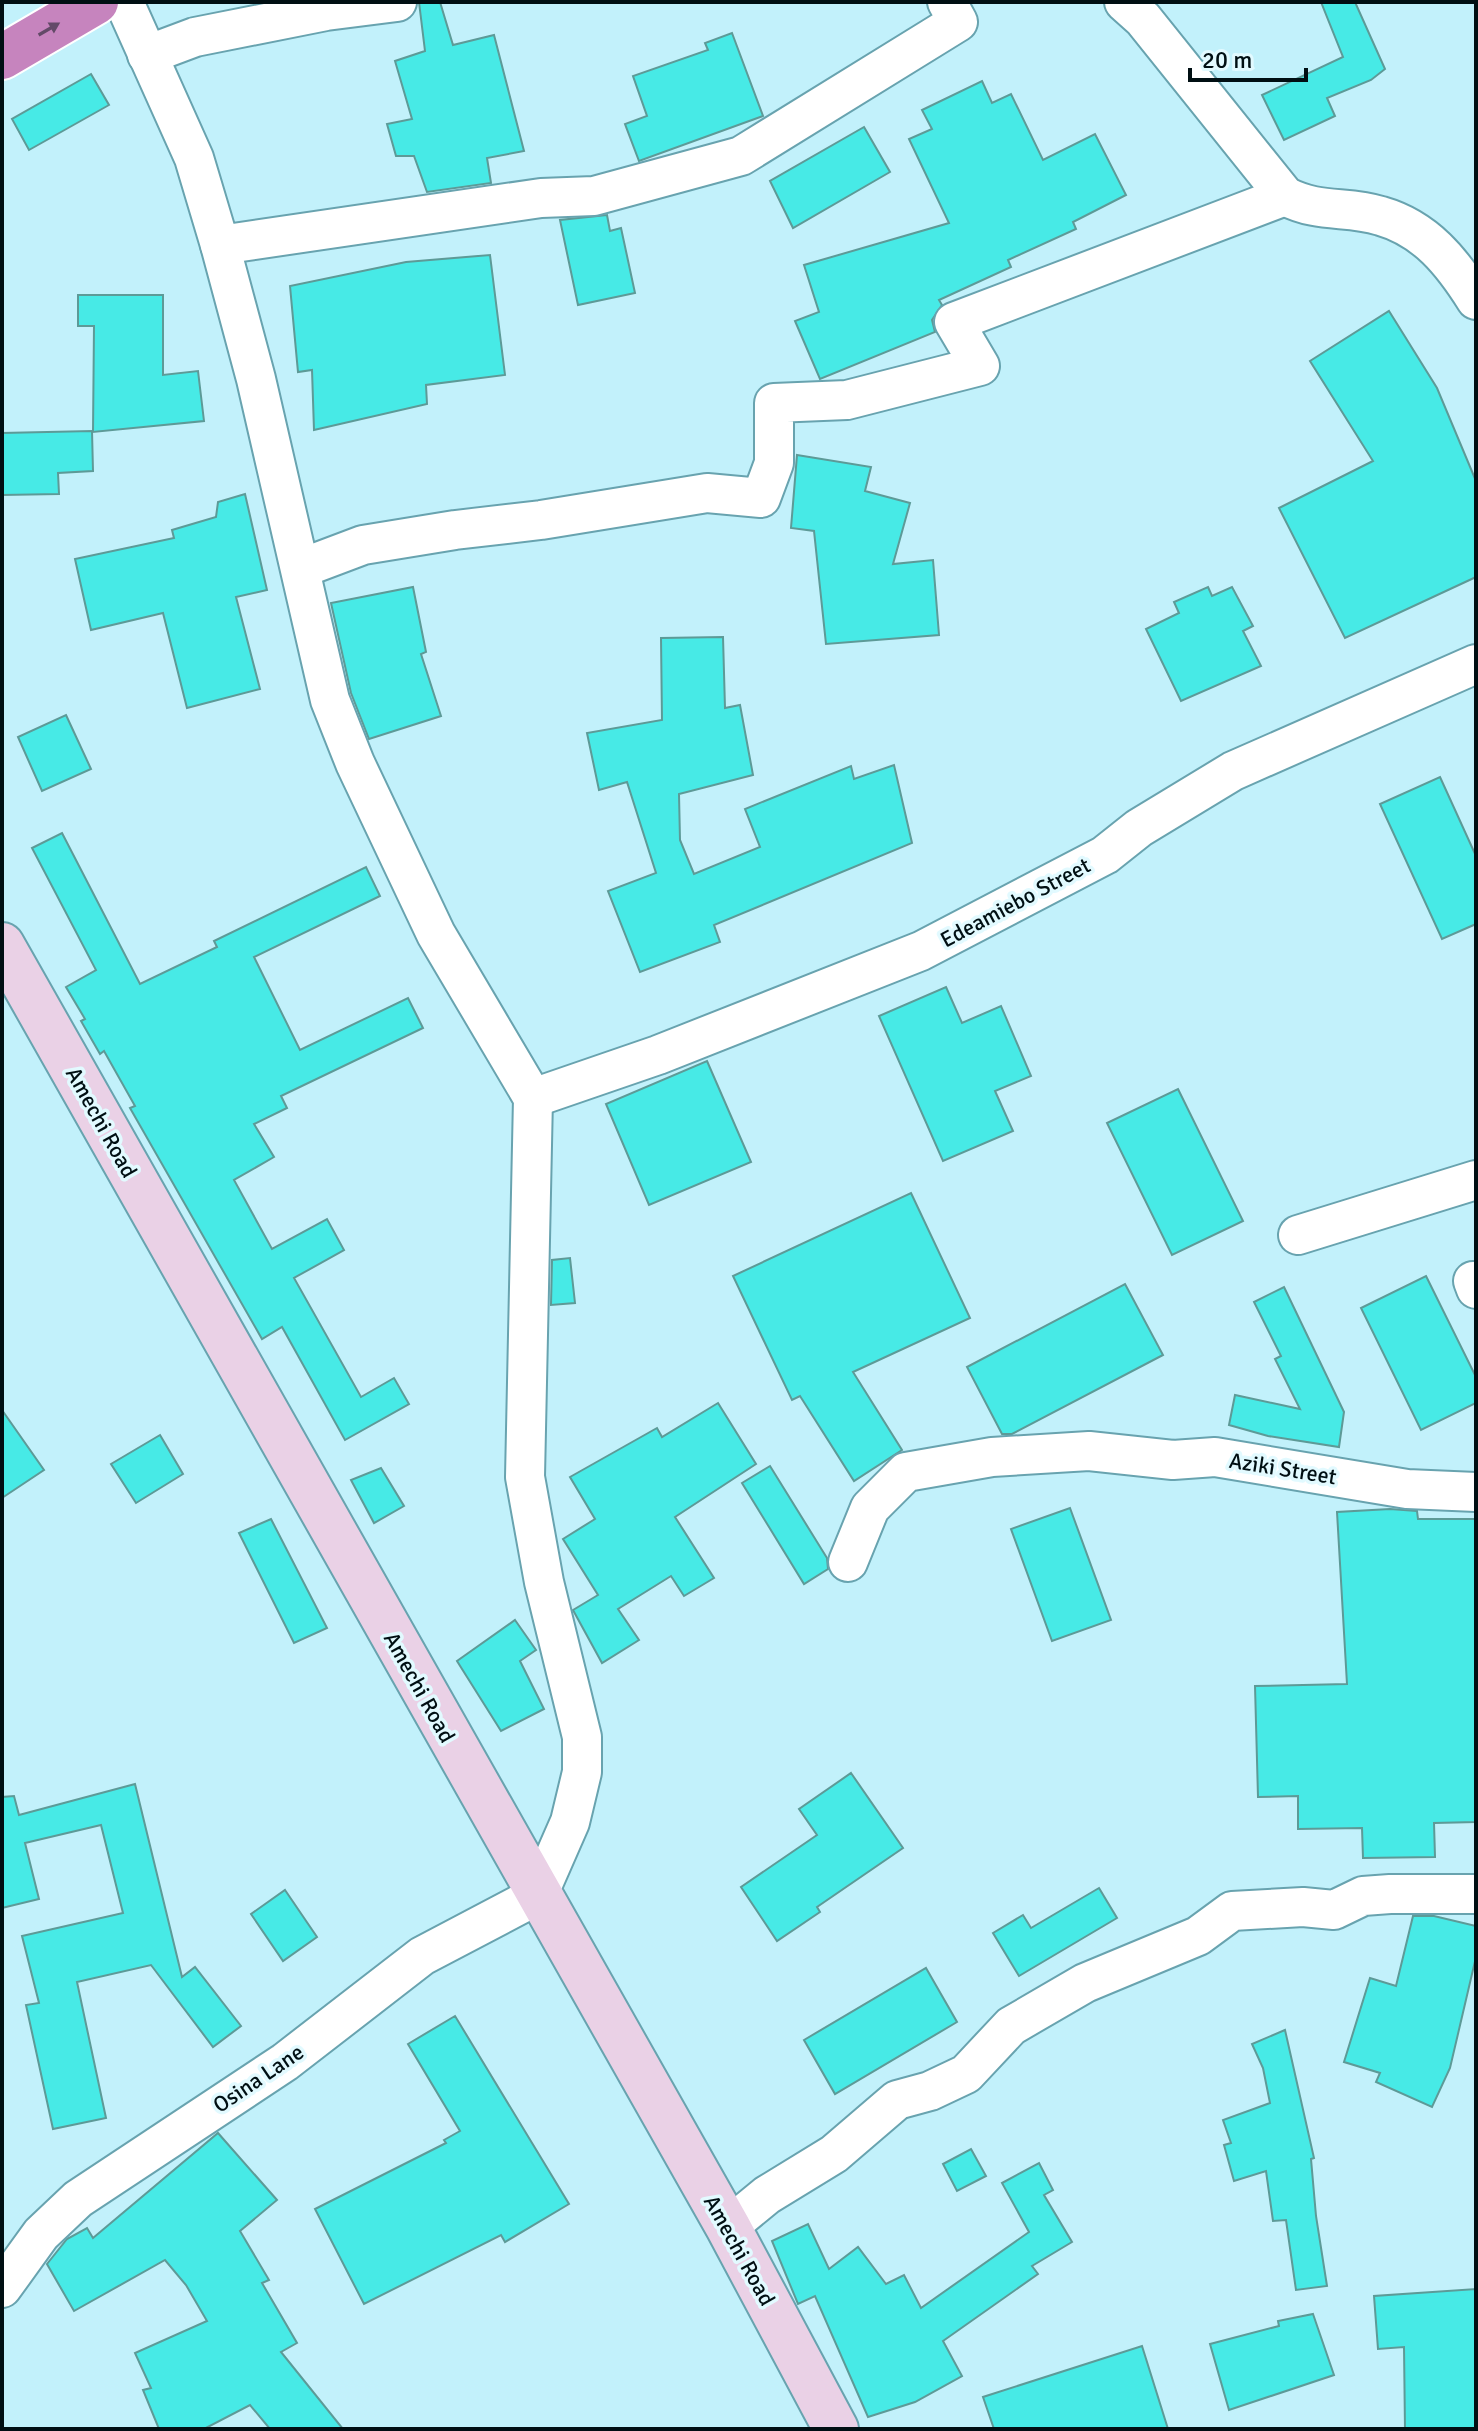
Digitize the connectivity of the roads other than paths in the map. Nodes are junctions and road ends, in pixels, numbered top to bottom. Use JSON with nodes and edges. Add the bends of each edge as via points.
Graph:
{"nodes":[{"id":1,"x":96,"y":2,"type":"edge"},
{"id":2,"x":124,"y":2,"type":"edge"},
{"id":3,"x":397,"y":2,"type":"edge"},
{"id":4,"x":947,"y":2,"type":"edge"},
{"id":5,"x":1124,"y":2,"type":"edge"},
{"id":6,"x":147,"y":55,"type":"junction"},
{"id":7,"x":2,"y":57,"type":"edge"},
{"id":8,"x":1285,"y":196,"type":"junction"},
{"id":9,"x":220,"y":245,"type":"junction"},
{"id":10,"x":1476,"y":300,"type":"edge"},
{"id":11,"x":302,"y":568,"type":"junction"},
{"id":12,"x":1476,"y":664,"type":"edge"},
{"id":13,"x":2,"y":945,"type":"edge"},
{"id":14,"x":533,"y":1098,"type":"junction"},
{"id":15,"x":1476,"y":1180,"type":"edge"},
{"id":16,"x":1298,"y":1235,"type":"dead end"},
{"id":17,"x":1476,"y":1492,"type":"edge"},
{"id":18,"x":848,"y":1562,"type":"dead end"},
{"id":19,"x":1476,"y":1894,"type":"edge"},
{"id":20,"x":538,"y":1895,"type":"junction"},
{"id":21,"x":728,"y":2227,"type":"junction"},
{"id":22,"x":2,"y":2288,"type":"edge"},
{"id":23,"x":836,"y":2429,"type":"edge"}],
"edges":[{"from":7,"to":1,"type":"highway","one_way":true},
{"from":2,"to":6,"type":"street"},
{"from":3,"to":6,"type":"street","via":[[195,37]]},
{"from":4,"to":9,"type":"street","via":[[958,22],[741,156],[594,196],[463,208]]},
{"from":5,"to":8,"type":"street"},
{"from":6,"to":9,"type":"street","via":[[194,158]]},
{"from":8,"to":10,"type":"street","via":[[1307,207],[1381,216],[1426,237],[1451,261]]},
{"from":8,"to":11,"type":"street","via":[[954,322],[980,366],[847,400],[774,403],[774,463],[761,498],[707,493],[455,530],[363,545]]},
{"from":9,"to":11,"type":"street"},
{"from":11,"to":14,"type":"street","via":[[330,700],[355,763],[436,934]]},
{"from":12,"to":14,"type":"street","name":"Edeamiebo Street","via":[[1233,771],[1105,855],[921,951],[658,1055]]},
{"from":13,"to":20,"type":"main road","name":"Amechi Road"},
{"from":14,"to":20,"type":"street","via":[[525,1477],[582,1737],[570,1822]]},
{"from":15,"to":16,"type":"street"},
{"from":17,"to":18,"type":"street","name":"Aziki Street","via":[[1407,1489],[1215,1457],[1173,1460],[1089,1451],[992,1457],[906,1472],[870,1508]]},
{"from":19,"to":21,"type":"street","via":[[1363,1896],[1334,1910],[1232,1911],[1198,1936],[1085,1983],[1011,2026],[966,2074],[897,2100],[834,2154],[767,2195]]},
{"from":20,"to":21,"type":"main road","name":"Amechi Road"},
{"from":20,"to":22,"type":"street","name":"Osina Lane","via":[[422,1956],[285,2062],[78,2199],[41,2234]]},
{"from":21,"to":23,"type":"main road","name":"Amechi Road"}]}
